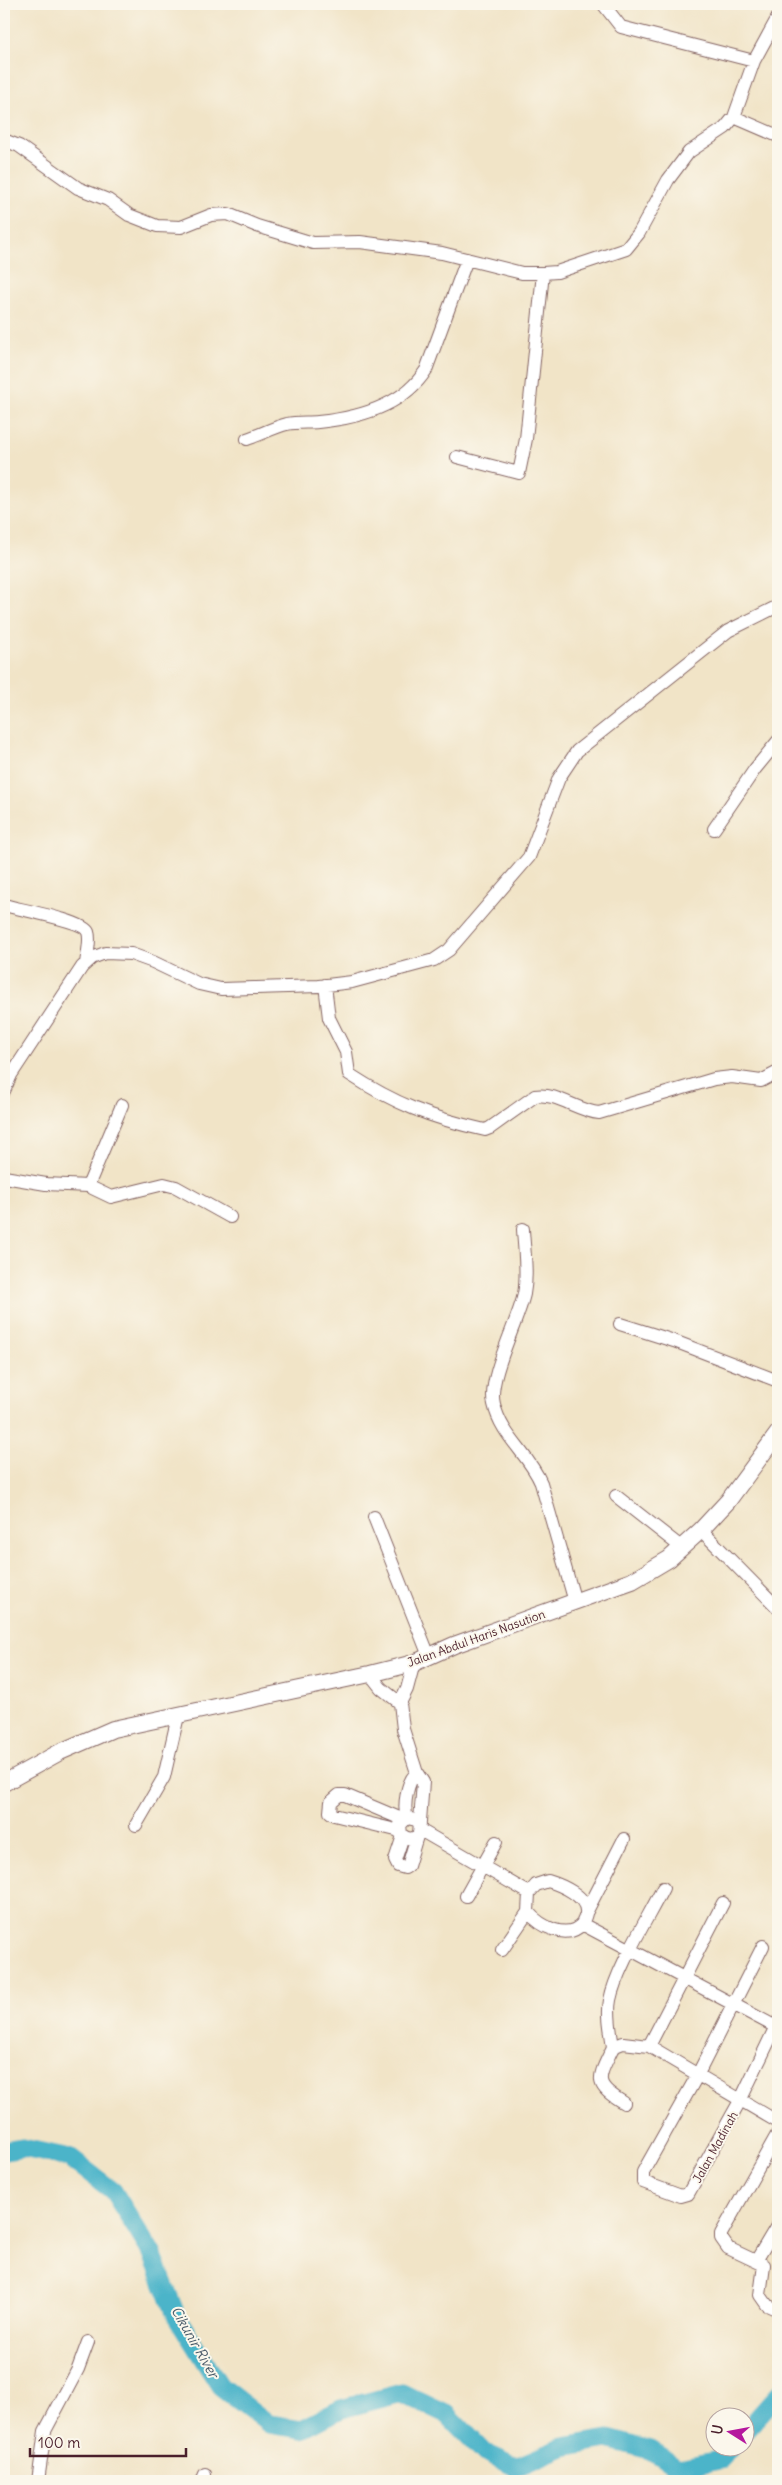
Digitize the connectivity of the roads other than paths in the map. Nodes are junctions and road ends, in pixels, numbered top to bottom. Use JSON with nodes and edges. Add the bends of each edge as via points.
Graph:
{"nodes":[{"id":1,"x":603,"y":4,"type":"edge"},
{"id":2,"x":778,"y":17,"type":"edge"},
{"id":3,"x":754,"y":61,"type":"junction"},
{"id":4,"x":734,"y":117,"type":"junction"},
{"id":5,"x":778,"y":136,"type":"edge"},
{"id":6,"x":4,"y":140,"type":"edge"},
{"id":7,"x":468,"y":259,"type":"junction"},
{"id":8,"x":543,"y":273,"type":"junction"},
{"id":9,"x":247,"y":439,"type":"dead end"},
{"id":10,"x":457,"y":457,"type":"dead end"},
{"id":11,"x":778,"y":606,"type":"edge"},
{"id":12,"x":778,"y":741,"type":"edge"},
{"id":13,"x":714,"y":829,"type":"dead end"},
{"id":14,"x":4,"y":906,"type":"edge"},
{"id":15,"x":86,"y":963,"type":"junction"},
{"id":16,"x":325,"y":985,"type":"junction"},
{"id":17,"x":778,"y":1072,"type":"edge"},
{"id":18,"x":4,"y":1091,"type":"edge"},
{"id":19,"x":122,"y":1105,"type":"dead end"},
{"id":20,"x":4,"y":1177,"type":"edge"},
{"id":21,"x":88,"y":1186,"type":"junction"},
{"id":22,"x":230,"y":1218,"type":"dead end"},
{"id":23,"x":523,"y":1229,"type":"dead end"},
{"id":24,"x":620,"y":1324,"type":"dead end"},
{"id":25,"x":778,"y":1381,"type":"edge"},
{"id":26,"x":778,"y":1433,"type":"edge"},
{"id":27,"x":616,"y":1496,"type":"dead end"},
{"id":28,"x":374,"y":1518,"type":"dead end"},
{"id":29,"x":701,"y":1530,"type":"junction"},
{"id":30,"x":681,"y":1547,"type":"junction"},
{"id":31,"x":575,"y":1602,"type":"junction"},
{"id":32,"x":778,"y":1608,"type":"edge"},
{"id":33,"x":429,"y":1656,"type":"junction"},
{"id":34,"x":414,"y":1663,"type":"junction"},
{"id":35,"x":370,"y":1674,"type":"junction"},
{"id":36,"x":400,"y":1703,"type":"junction"},
{"id":37,"x":178,"y":1716,"type":"junction"},
{"id":38,"x":417,"y":1773,"type":"junction"},
{"id":39,"x":4,"y":1782,"type":"edge"},
{"id":40,"x":136,"y":1825,"type":"dead end"},
{"id":41,"x":403,"y":1826,"type":"junction"},
{"id":42,"x":419,"y":1830,"type":"junction"},
{"id":43,"x":624,"y":1838,"type":"dead end"},
{"id":44,"x":496,"y":1842,"type":"dead end"},
{"id":45,"x":482,"y":1866,"type":"junction"},
{"id":46,"x":664,"y":1888,"type":"dead end"},
{"id":47,"x":529,"y":1893,"type":"junction"},
{"id":48,"x":466,"y":1896,"type":"dead end"},
{"id":49,"x":723,"y":1903,"type":"dead end"},
{"id":50,"x":528,"y":1912,"type":"junction"},
{"id":51,"x":584,"y":1919,"type":"junction"},
{"id":52,"x":763,"y":1946,"type":"dead end"},
{"id":53,"x":502,"y":1950,"type":"dead end"},
{"id":54,"x":631,"y":1950,"type":"junction"},
{"id":55,"x":682,"y":1978,"type":"junction"},
{"id":56,"x":734,"y":2005,"type":"junction"},
{"id":57,"x":777,"y":2026,"type":"edge"},
{"id":58,"x":649,"y":2046,"type":"junction"},
{"id":59,"x":613,"y":2047,"type":"junction"},
{"id":60,"x":697,"y":2076,"type":"junction"},
{"id":61,"x":741,"y":2099,"type":"junction"},
{"id":62,"x":624,"y":2103,"type":"dead end"},
{"id":63,"x":778,"y":2124,"type":"edge"},
{"id":64,"x":778,"y":2224,"type":"edge"},
{"id":65,"x":756,"y":2261,"type":"junction"},
{"id":66,"x":778,"y":2310,"type":"edge"},
{"id":67,"x":88,"y":2342,"type":"dead end"},
{"id":68,"x":38,"y":2481,"type":"edge"}],
"edges":[{"from":1,"to":3,"type":"street","via":[[621,27]]},
{"from":2,"to":3,"type":"street"},
{"from":3,"to":4,"type":"street"},
{"from":4,"to":5,"type":"street"},
{"from":4,"to":8,"type":"street","via":[[724,128],[689,152],[626,249],[557,272]]},
{"from":6,"to":7,"type":"street","via":[[19,146],[78,188],[157,226],[181,227],[211,215],[228,214],[313,242],[360,242]]},
{"from":7,"to":8,"type":"street","via":[[522,273]]},
{"from":7,"to":9,"type":"street","via":[[426,370],[406,394],[380,408],[337,420],[286,424]]},
{"from":8,"to":10,"type":"street","via":[[526,439],[519,473]]},
{"from":11,"to":16,"type":"street","via":[[728,631],[577,751],[559,778],[529,857],[443,955],[363,981]]},
{"from":12,"to":13,"type":"street"},
{"from":14,"to":15,"type":"street","via":[[73,922],[86,929],[89,934]]},
{"from":15,"to":16,"type":"street","via":[[105,953],[142,957],[214,988]]},
{"from":15,"to":18,"type":"street","via":[[11,1075]]},
{"from":16,"to":17,"type":"street","via":[[329,1018],[346,1052],[349,1074],[377,1092],[423,1114],[485,1130],[535,1096],[543,1094],[599,1113],[714,1079],[761,1081]]},
{"from":19,"to":21,"type":"street"},
{"from":20,"to":21,"type":"street"},
{"from":21,"to":22,"type":"street","via":[[111,1197],[158,1184],[176,1187]]},
{"from":23,"to":31,"type":"street","via":[[525,1288],[494,1383],[493,1403],[503,1428],[541,1482]]},
{"from":24,"to":25,"type":"street"},
{"from":26,"to":29,"type":"main road","name":"Jalan Abdul Haris Nasution","via":[[728,1501]]},
{"from":27,"to":30,"type":"street"},
{"from":28,"to":33,"type":"street"},
{"from":29,"to":30,"type":"main road","name":"Jalan Abdul Haris Nasution"},
{"from":29,"to":32,"type":"street"},
{"from":30,"to":31,"type":"main road","name":"Jalan Abdul Haris Nasution","via":[[670,1559],[632,1581]]},
{"from":31,"to":33,"type":"main road","name":"Jalan Abdul Haris Nasution"},
{"from":33,"to":34,"type":"main road","name":"Jalan Abdul Haris Nasution"},
{"from":34,"to":35,"type":"main road","name":"Jalan Abdul Haris Nasution"},
{"from":34,"to":36,"type":"street"},
{"from":35,"to":36,"type":"street"},
{"from":35,"to":37,"type":"main road","name":"Jalan Abdul Haris Nasution"},
{"from":36,"to":38,"type":"street","via":[[403,1729]]},
{"from":37,"to":39,"type":"main road","name":"Jalan Abdul Haris Nasution","via":[[114,1729],[60,1752]]},
{"from":37,"to":40,"type":"street","via":[[164,1777]]},
{"from":38,"to":41,"type":"street","via":[[410,1781]]},
{"from":38,"to":42,"type":"street","via":[[422,1782]]},
{"from":41,"to":41,"type":"street","via":[[334,1815],[330,1810],[331,1802],[339,1795],[346,1795]]},
{"from":41,"to":42,"type":"street","via":[[416,1820]]},
{"from":41,"to":42,"type":"street","via":[[407,1838]]},
{"from":41,"to":42,"type":"street","via":[[395,1860],[398,1866],[405,1868]]},
{"from":42,"to":45,"type":"street"},
{"from":43,"to":51,"type":"street"},
{"from":44,"to":45,"type":"street"},
{"from":45,"to":47,"type":"street"},
{"from":45,"to":48,"type":"street"},
{"from":46,"to":54,"type":"street"},
{"from":47,"to":50,"type":"street"},
{"from":47,"to":51,"type":"street","via":[[540,1882],[553,1883],[581,1900]]},
{"from":49,"to":55,"type":"street"},
{"from":50,"to":51,"type":"street","via":[[540,1924],[567,1932],[577,1929]]},
{"from":50,"to":53,"type":"street"},
{"from":51,"to":54,"type":"street"},
{"from":52,"to":56,"type":"street"},
{"from":54,"to":55,"type":"street"},
{"from":54,"to":59,"type":"street","via":[[609,2002]]},
{"from":55,"to":56,"type":"street"},
{"from":55,"to":58,"type":"street"},
{"from":56,"to":57,"type":"street"},
{"from":56,"to":60,"type":"street"},
{"from":57,"to":61,"type":"street","name":"Jalan Madinah"},
{"from":58,"to":59,"type":"street","via":[[623,2043]]},
{"from":58,"to":60,"type":"street"},
{"from":59,"to":62,"type":"street","via":[[601,2074],[601,2086]]},
{"from":60,"to":61,"type":"street"},
{"from":60,"to":61,"type":"street","name":"Jalan Madinah","via":[[642,2175],[645,2184],[681,2196],[688,2194]]},
{"from":61,"to":63,"type":"street"},
{"from":63,"to":65,"type":"street","via":[[721,2235],[721,2242],[728,2248]]},
{"from":64,"to":65,"type":"street"},
{"from":65,"to":66,"type":"street","via":[[764,2265],[760,2295],[768,2305]]},
{"from":67,"to":68,"type":"street","via":[[78,2369],[45,2431]]}]}
